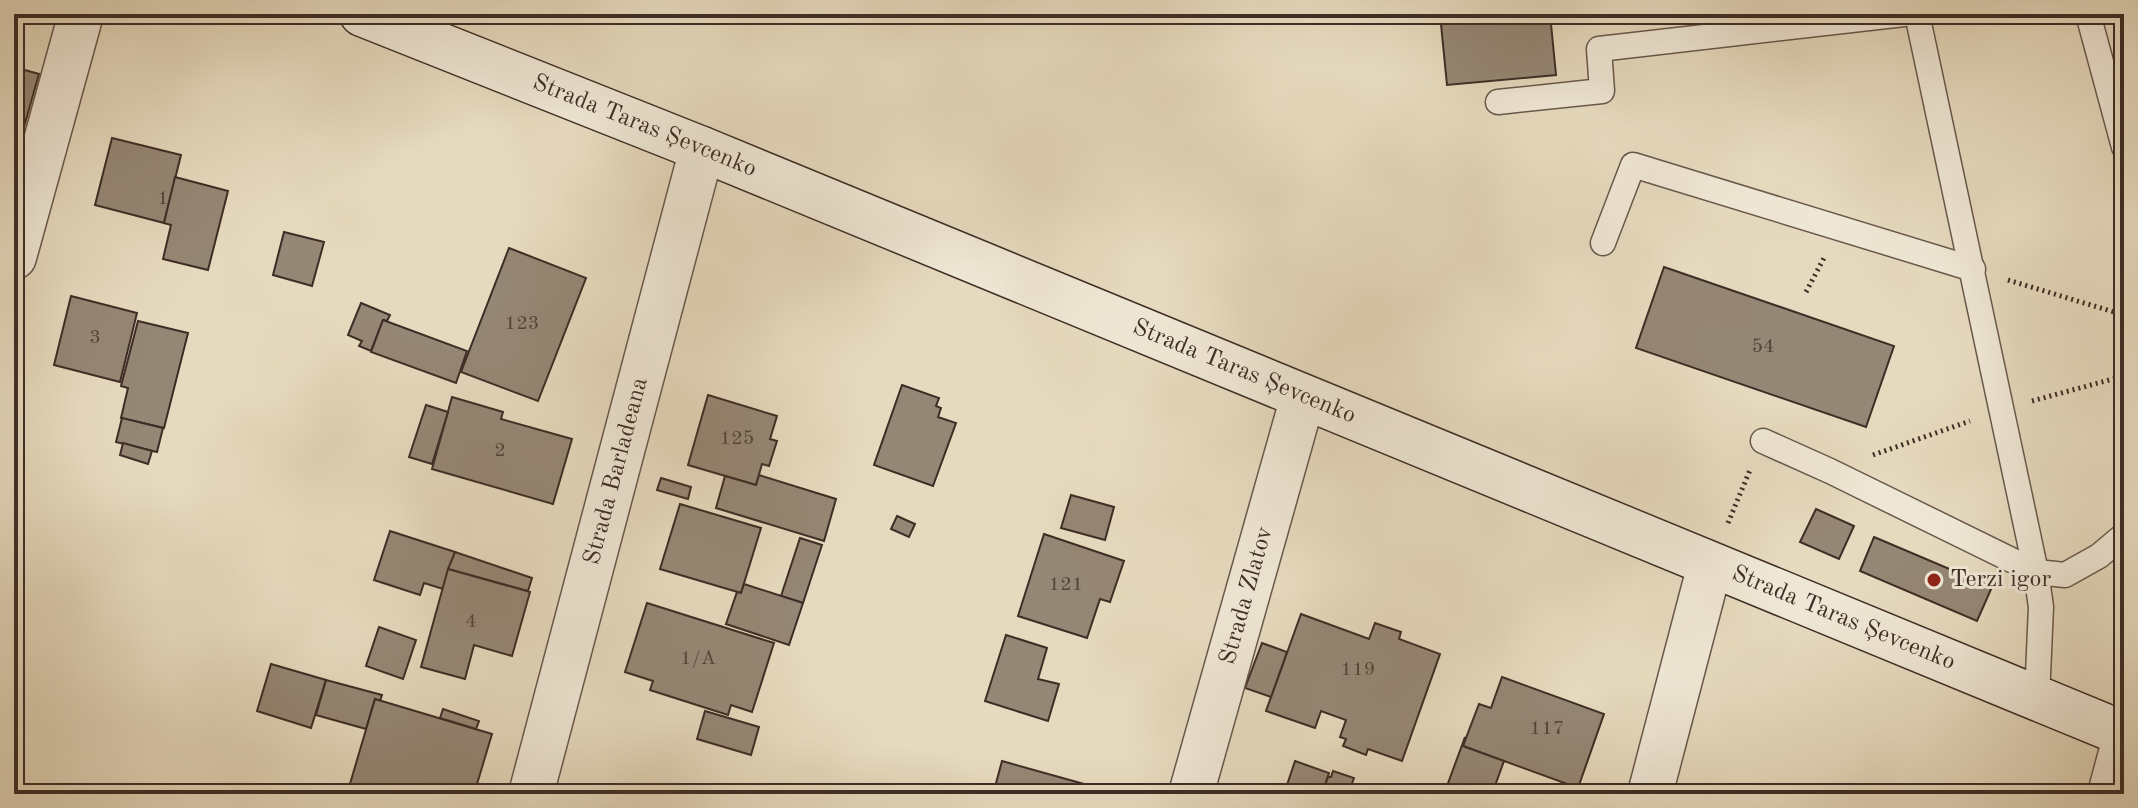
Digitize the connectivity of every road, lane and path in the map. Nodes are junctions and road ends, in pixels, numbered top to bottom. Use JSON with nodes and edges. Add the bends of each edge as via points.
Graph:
{"nodes":[{"id":1,"x":81,"y":14,"type":"edge"},
{"id":2,"x":362,"y":14,"type":"edge"},
{"id":3,"x":1904,"y":14,"type":"edge"},
{"id":4,"x":1917,"y":14,"type":"edge"},
{"id":5,"x":2088,"y":14,"type":"edge"},
{"id":6,"x":2116,"y":89,"type":"edge"},
{"id":7,"x":1498,"y":102,"type":"dead end"},
{"id":8,"x":2124,"y":147,"type":"edge"},
{"id":9,"x":702,"y":149,"type":"junction"},
{"id":10,"x":1603,"y":243,"type":"dead end"},
{"id":11,"x":14,"y":257,"type":"edge"},
{"id":12,"x":1973,"y":269,"type":"junction"},
{"id":13,"x":2124,"y":315,"type":"edge"},
{"id":14,"x":1303,"y":397,"type":"junction"},
{"id":15,"x":1763,"y":441,"type":"joint"},
{"id":16,"x":2124,"y":535,"type":"edge"},
{"id":17,"x":1710,"y":565,"type":"junction"},
{"id":18,"x":2036,"y":572,"type":"junction"},
{"id":19,"x":2037,"y":697,"type":"junction"},
{"id":20,"x":2124,"y":734,"type":"edge"},
{"id":21,"x":2124,"y":742,"type":"edge"},
{"id":22,"x":531,"y":794,"type":"edge"},
{"id":23,"x":1191,"y":794,"type":"edge"},
{"id":24,"x":1650,"y":794,"type":"edge"},
{"id":25,"x":2110,"y":794,"type":"edge"}],
"edges":[{"from":1,"to":11,"type":"main road"},
{"from":2,"to":9,"type":"main road","name":"Strada Taras Șevcenko"},
{"from":3,"to":7,"type":"lane","via":[[1599,49],[1602,91]]},
{"from":4,"to":12,"type":"lane"},
{"from":5,"to":6,"type":"lane"},
{"from":6,"to":8,"type":"lane"},
{"from":9,"to":14,"type":"main road","name":"Strada Taras Șevcenko"},
{"from":9,"to":22,"type":"main road","name":"Strada Barladeana"},
{"from":10,"to":12,"type":"lane","via":[[1633,165]]},
{"from":12,"to":13,"type":"path"},
{"from":12,"to":18,"type":"lane"},
{"from":14,"to":17,"type":"main road","name":"Strada Taras Șevcenko"},
{"from":14,"to":23,"type":"main road","name":"Strada Zlatov"},
{"from":15,"to":17,"type":"path"},
{"from":15,"to":18,"type":"lane"},
{"from":16,"to":18,"type":"lane","via":[[2065,575]]},
{"from":17,"to":19,"type":"main road","name":"Strada Taras Șevcenko"},
{"from":17,"to":24,"type":"main road"},
{"from":18,"to":19,"type":"lane","via":[[2041,607]]},
{"from":19,"to":20,"type":"main road","name":"Strada Taras Șevcenko"},
{"from":21,"to":25,"type":"main road"}]}
